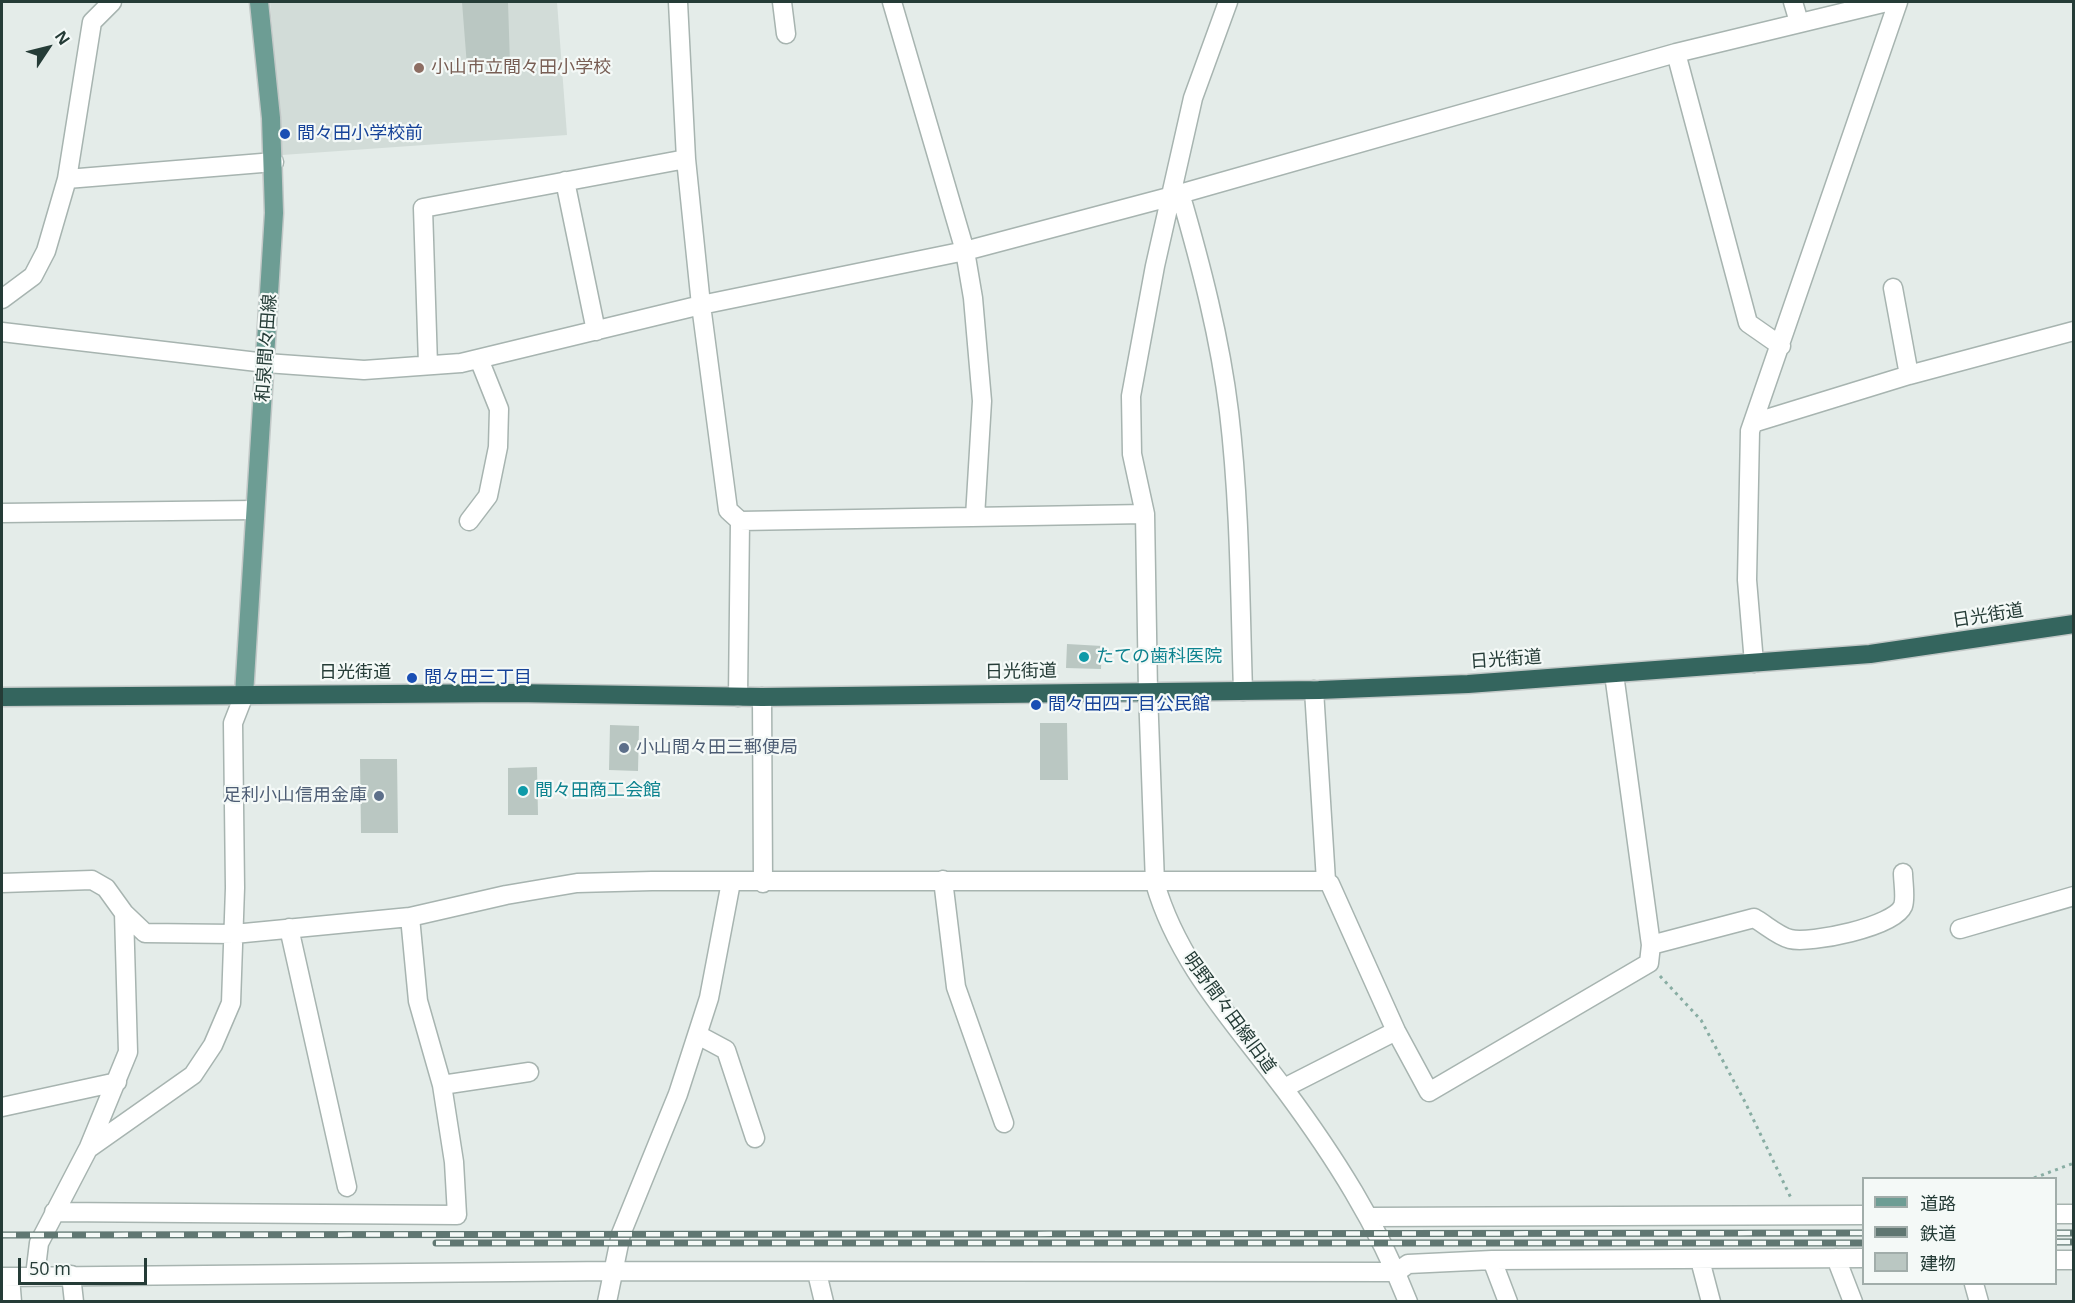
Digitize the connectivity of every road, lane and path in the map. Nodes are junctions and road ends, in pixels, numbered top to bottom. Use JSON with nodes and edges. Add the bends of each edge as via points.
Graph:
{"nodes":[{"id":1,"x":112,"y":2,"type":"edge"},
{"id":2,"x":259,"y":2,"type":"edge"},
{"id":3,"x":678,"y":2,"type":"edge"},
{"id":4,"x":782,"y":2,"type":"edge"},
{"id":5,"x":892,"y":2,"type":"edge"},
{"id":6,"x":1228,"y":2,"type":"edge"},
{"id":7,"x":1794,"y":2,"type":"edge"},
{"id":8,"x":1887,"y":2,"type":"edge"},
{"id":9,"x":1898,"y":2,"type":"edge"},
{"id":10,"x":1799,"y":22,"type":"junction"},
{"id":11,"x":786,"y":34,"type":"dead end"},
{"id":12,"x":1676,"y":53,"type":"junction"},
{"id":13,"x":686,"y":159,"type":"junction"},
{"id":14,"x":274,"y":162,"type":"junction"},
{"id":15,"x":67,"y":179,"type":"junction"},
{"id":16,"x":565,"y":181,"type":"junction"},
{"id":17,"x":1175,"y":195,"type":"junction"},
{"id":18,"x":965,"y":250,"type":"junction"},
{"id":19,"x":1893,"y":288,"type":"dead end"},
{"id":20,"x":4,"y":291,"type":"edge"},
{"id":21,"x":701,"y":305,"type":"junction"},
{"id":22,"x":596,"y":331,"type":"junction"},
{"id":23,"x":2073,"y":331,"type":"edge"},
{"id":24,"x":2,"y":332,"type":"edge"},
{"id":25,"x":1781,"y":346,"type":"junction"},
{"id":26,"x":479,"y":359,"type":"junction"},
{"id":27,"x":266,"y":363,"type":"junction"},
{"id":28,"x":428,"y":365,"type":"junction"},
{"id":29,"x":1910,"y":375,"type":"junction"},
{"id":30,"x":1753,"y":423,"type":"junction"},
{"id":31,"x":255,"y":510,"type":"junction"},
{"id":32,"x":2,"y":513,"type":"edge"},
{"id":33,"x":1145,"y":514,"type":"junction"},
{"id":34,"x":975,"y":517,"type":"junction"},
{"id":35,"x":469,"y":521,"type":"dead end"},
{"id":36,"x":740,"y":521,"type":"junction"},
{"id":37,"x":2073,"y":624,"type":"edge"},
{"id":38,"x":1754,"y":663,"type":"junction"},
{"id":39,"x":1614,"y":674,"type":"junction"},
{"id":40,"x":1314,"y":690,"type":"junction"},
{"id":41,"x":1243,"y":691,"type":"junction"},
{"id":42,"x":1148,"y":692,"type":"junction"},
{"id":43,"x":244,"y":695,"type":"junction"},
{"id":44,"x":2,"y":697,"type":"edge"},
{"id":45,"x":738,"y":697,"type":"junction"},
{"id":46,"x":762,"y":697,"type":"junction"},
{"id":47,"x":1903,"y":873,"type":"dead end"},
{"id":48,"x":944,"y":880,"type":"junction"},
{"id":49,"x":1326,"y":881,"type":"junction"},
{"id":50,"x":731,"y":882,"type":"junction"},
{"id":51,"x":2,"y":883,"type":"edge"},
{"id":52,"x":763,"y":883,"type":"junction"},
{"id":53,"x":1155,"y":883,"type":"junction"},
{"id":54,"x":2073,"y":896,"type":"edge"},
{"id":55,"x":124,"y":913,"type":"junction"},
{"id":56,"x":410,"y":917,"type":"junction"},
{"id":57,"x":289,"y":928,"type":"junction"},
{"id":58,"x":1960,"y":929,"type":"dead end"},
{"id":59,"x":234,"y":934,"type":"junction"},
{"id":60,"x":1651,"y":945,"type":"junction"},
{"id":61,"x":1649,"y":963,"type":"junction"},
{"id":62,"x":1396,"y":1031,"type":"junction"},
{"id":63,"x":698,"y":1035,"type":"junction"},
{"id":64,"x":529,"y":1071,"type":"dead end"},
{"id":65,"x":117,"y":1082,"type":"junction"},
{"id":66,"x":442,"y":1085,"type":"junction"},
{"id":67,"x":1284,"y":1089,"type":"junction"},
{"id":68,"x":2,"y":1107,"type":"edge"},
{"id":69,"x":1004,"y":1123,"type":"dead end"},
{"id":70,"x":755,"y":1138,"type":"dead end"},
{"id":71,"x":88,"y":1149,"type":"junction"},
{"id":72,"x":2073,"y":1163,"type":"edge"},
{"id":73,"x":2039,"y":1177,"type":"edge"},
{"id":74,"x":347,"y":1187,"type":"dead end"},
{"id":75,"x":54,"y":1212,"type":"junction"},
{"id":76,"x":2057,"y":1214,"type":"edge"},
{"id":77,"x":2073,"y":1214,"type":"edge"},
{"id":78,"x":1795,"y":1215,"type":"junction"},
{"id":79,"x":1862,"y":1215,"type":"edge"},
{"id":80,"x":1370,"y":1217,"type":"junction"},
{"id":81,"x":1836,"y":1258,"type":"junction"},
{"id":82,"x":1862,"y":1258,"type":"edge"},
{"id":83,"x":1492,"y":1260,"type":"junction"},
{"id":84,"x":1700,"y":1260,"type":"junction"},
{"id":85,"x":2057,"y":1260,"type":"edge"},
{"id":86,"x":2073,"y":1260,"type":"edge"},
{"id":87,"x":613,"y":1271,"type":"junction"},
{"id":88,"x":1396,"y":1272,"type":"junction"},
{"id":89,"x":817,"y":1273,"type":"junction"},
{"id":90,"x":71,"y":1275,"type":"junction"},
{"id":91,"x":35,"y":1276,"type":"junction"},
{"id":92,"x":6,"y":1277,"type":"edge"},
{"id":93,"x":1974,"y":1285,"type":"edge"},
{"id":94,"x":12,"y":1302,"type":"edge"},
{"id":95,"x":74,"y":1302,"type":"edge"},
{"id":96,"x":607,"y":1302,"type":"edge"},
{"id":97,"x":824,"y":1302,"type":"edge"},
{"id":98,"x":1408,"y":1302,"type":"edge"},
{"id":99,"x":1508,"y":1302,"type":"edge"},
{"id":100,"x":1711,"y":1302,"type":"edge"},
{"id":101,"x":1853,"y":1302,"type":"edge"},
{"id":102,"x":1979,"y":1302,"type":"edge"}],
"edges":[{"from":1,"to":15,"type":"street","via":[[92,22]]},
{"from":2,"to":14,"type":"main road","name":"和泉間々田線"},
{"from":3,"to":13,"type":"street"},
{"from":4,"to":11,"type":"street"},
{"from":5,"to":18,"type":"street"},
{"from":6,"to":17,"type":"street","name":"明野間々田線旧道","via":[[1193,98]]},
{"from":7,"to":10,"type":"street"},
{"from":8,"to":10,"type":"street"},
{"from":9,"to":25,"type":"street"},
{"from":10,"to":12,"type":"street"},
{"from":12,"to":17,"type":"street"},
{"from":12,"to":25,"type":"street","via":[[1748,323]]},
{"from":13,"to":16,"type":"street"},
{"from":13,"to":21,"type":"street"},
{"from":14,"to":15,"type":"street"},
{"from":14,"to":27,"type":"main road","name":"和泉間々田線"},
{"from":15,"to":20,"type":"street","via":[[46,251],[33,276]]},
{"from":16,"to":22,"type":"street"},
{"from":16,"to":28,"type":"street","via":[[423,208]]},
{"from":17,"to":18,"type":"street"},
{"from":17,"to":33,"type":"street","name":"明野間々田線旧道","via":[[1131,396],[1132,454]]},
{"from":17,"to":41,"type":"street","via":[[1206,283],[1229,409],[1236,476]]},
{"from":18,"to":21,"type":"street"},
{"from":18,"to":34,"type":"street","via":[[982,401]]},
{"from":19,"to":29,"type":"street"},
{"from":21,"to":22,"type":"street"},
{"from":21,"to":36,"type":"street","via":[[728,510]]},
{"from":22,"to":26,"type":"street"},
{"from":23,"to":29,"type":"street"},
{"from":24,"to":27,"type":"street"},
{"from":25,"to":30,"type":"street"},
{"from":26,"to":28,"type":"street"},
{"from":26,"to":35,"type":"street","via":[[499,409],[498,447],[488,496]]},
{"from":27,"to":28,"type":"street","via":[[364,370]]},
{"from":27,"to":31,"type":"main road","name":"和泉間々田線"},
{"from":29,"to":30,"type":"street"},
{"from":30,"to":38,"type":"street","via":[[1746,580]]},
{"from":31,"to":32,"type":"street"},
{"from":31,"to":43,"type":"main road","name":"和泉間々田線"},
{"from":33,"to":34,"type":"street"},
{"from":33,"to":42,"type":"street","name":"明野間々田線旧道"},
{"from":34,"to":36,"type":"street"},
{"from":36,"to":45,"type":"street"},
{"from":37,"to":38,"type":"highway","name":"日光街道","via":[[1870,654]]},
{"from":38,"to":39,"type":"highway","name":"日光街道"},
{"from":39,"to":40,"type":"highway","name":"日光街道"},
{"from":39,"to":60,"type":"street"},
{"from":40,"to":41,"type":"highway","name":"日光街道"},
{"from":40,"to":49,"type":"street"},
{"from":41,"to":42,"type":"highway","name":"日光街道"},
{"from":42,"to":46,"type":"highway","name":"日光街道"},
{"from":42,"to":53,"type":"street","name":"明野間々田線旧道"},
{"from":43,"to":44,"type":"highway","name":"日光街道"},
{"from":43,"to":45,"type":"highway","name":"日光街道","via":[[513,693]]},
{"from":43,"to":59,"type":"street","via":[[233,723]]},
{"from":45,"to":46,"type":"highway","name":"日光街道"},
{"from":46,"to":52,"type":"street"},
{"from":47,"to":60,"type":"street","via":[[1903,905],[1896,914],[1865,928],[1803,941],[1787,939],[1754,918]]},
{"from":48,"to":52,"type":"street"},
{"from":48,"to":53,"type":"street"},
{"from":48,"to":69,"type":"street","via":[[956,987]]},
{"from":49,"to":53,"type":"street"},
{"from":49,"to":62,"type":"street"},
{"from":50,"to":52,"type":"street"},
{"from":50,"to":56,"type":"street","via":[[577,883]]},
{"from":50,"to":63,"type":"street"},
{"from":51,"to":55,"type":"street","via":[[92,880],[106,888]]},
{"from":53,"to":67,"type":"street","name":"明野間々田線旧道","via":[[1162,908],[1191,963]]},
{"from":54,"to":58,"type":"street"},
{"from":55,"to":59,"type":"street","via":[[145,933]]},
{"from":55,"to":65,"type":"street","via":[[128,1052]]},
{"from":56,"to":57,"type":"street"},
{"from":56,"to":66,"type":"street","via":[[418,1001]]},
{"from":57,"to":59,"type":"street"},
{"from":57,"to":74,"type":"street"},
{"from":59,"to":71,"type":"street","via":[[231,1003],[213,1045],[193,1075]]},
{"from":60,"to":61,"type":"street"},
{"from":61,"to":62,"type":"street","via":[[1429,1092]]},
{"from":61,"to":78,"type":"path","via":[[1701,1020],[1745,1102],[1795,1206]]},
{"from":62,"to":67,"type":"street"},
{"from":63,"to":70,"type":"street","via":[[726,1050]]},
{"from":63,"to":87,"type":"street","via":[[621,1234]]},
{"from":64,"to":66,"type":"street"},
{"from":65,"to":68,"type":"street"},
{"from":65,"to":71,"type":"street"},
{"from":66,"to":75,"type":"street","via":[[454,1162],[457,1215]]},
{"from":67,"to":80,"type":"street","name":"明野間々田線旧道"},
{"from":71,"to":75,"type":"street"},
{"from":72,"to":73,"type":"path"},
{"from":75,"to":91,"type":"street","via":[[39,1243]]},
{"from":76,"to":77,"type":"street"},
{"from":78,"to":79,"type":"street"},
{"from":78,"to":80,"type":"street"},
{"from":80,"to":88,"type":"street","name":"明野間々田線旧道"},
{"from":81,"to":82,"type":"street"},
{"from":81,"to":84,"type":"street"},
{"from":81,"to":101,"type":"street"},
{"from":83,"to":84,"type":"street"},
{"from":83,"to":88,"type":"street","via":[[1408,1264]]},
{"from":83,"to":99,"type":"street"},
{"from":84,"to":100,"type":"street"},
{"from":85,"to":86,"type":"street"},
{"from":87,"to":89,"type":"street"},
{"from":87,"to":90,"type":"street"},
{"from":87,"to":96,"type":"street"},
{"from":88,"to":89,"type":"street"},
{"from":88,"to":98,"type":"street","name":"明野間々田線旧道"},
{"from":89,"to":97,"type":"street"},
{"from":90,"to":91,"type":"street"},
{"from":90,"to":95,"type":"street"},
{"from":91,"to":92,"type":"street"},
{"from":92,"to":94,"type":"street"},
{"from":93,"to":102,"type":"street"}]}
